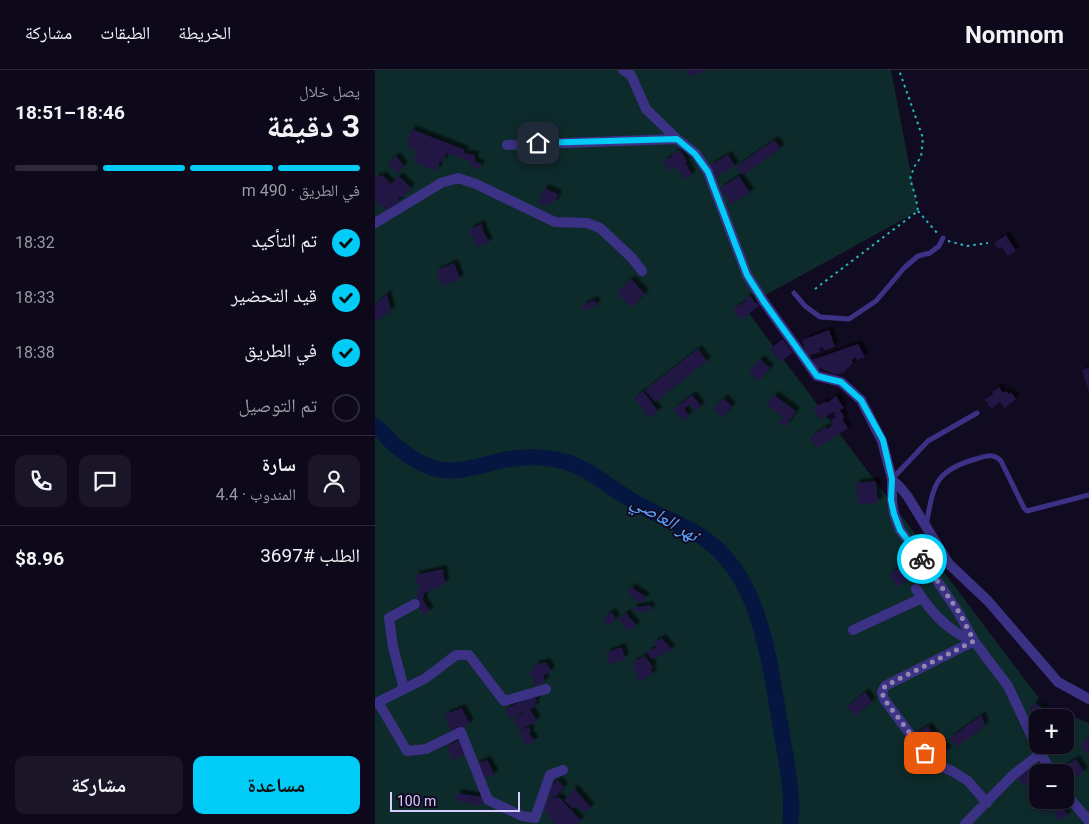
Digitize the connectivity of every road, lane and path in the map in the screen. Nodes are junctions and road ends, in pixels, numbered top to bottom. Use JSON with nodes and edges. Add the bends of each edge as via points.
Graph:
{"nodes":[{"id":1,"x":623,"y":70,"type":"edge"},
{"id":2,"x":899,"y":70,"type":"edge"},
{"id":3,"x":677,"y":139,"type":"junction"},
{"id":4,"x":507,"y":144,"type":"dead end"},
{"id":5,"x":375,"y":223,"type":"edge"},
{"id":6,"x":943,"y":238,"type":"dead end"},
{"id":7,"x":642,"y":271,"type":"dead end"},
{"id":8,"x":815,"y":289,"type":"dead end"},
{"id":9,"x":795,"y":293,"type":"dead end"},
{"id":10,"x":977,"y":413,"type":"dead end"},
{"id":11,"x":892,"y":479,"type":"junction"},
{"id":12,"x":1089,"y":495,"type":"edge"},
{"id":13,"x":926,"y":526,"type":"junction"},
{"id":14,"x":415,"y":604,"type":"dead end"},
{"id":15,"x":853,"y":630,"type":"dead end"},
{"id":16,"x":974,"y":641,"type":"junction"},
{"id":17,"x":546,"y":688,"type":"dead end"},
{"id":18,"x":404,"y":689,"type":"junction"},
{"id":19,"x":1089,"y":700,"type":"edge"},
{"id":20,"x":377,"y":702,"type":"edge"},
{"id":21,"x":1029,"y":731,"type":"edge"},
{"id":22,"x":1040,"y":754,"type":"joint"},
{"id":23,"x":1047,"y":764,"type":"edge"},
{"id":24,"x":563,"y":770,"type":"dead end"},
{"id":25,"x":987,"y":803,"type":"junction"},
{"id":26,"x":1074,"y":804,"type":"edge"},
{"id":27,"x":1089,"y":821,"type":"edge"},
{"id":28,"x":965,"y":824,"type":"edge"}],
"edges":[{"from":1,"to":3,"type":"street","via":[[631,75],[646,109]]},
{"from":2,"to":8,"type":"path","via":[[923,138],[921,158],[910,179],[918,211]]},
{"from":3,"to":4,"type":"street"},
{"from":3,"to":11,"type":"street","via":[[695,154],[708,172],[747,275],[764,302],[817,376],[841,382],[861,400],[883,440]]},
{"from":5,"to":7,"type":"street","via":[[441,184],[459,178],[555,222],[600,228]]},
{"from":6,"to":9,"type":"lane","via":[[930,253],[919,256],[905,267],[876,301],[849,319],[820,317]]},
{"from":10,"to":11,"type":"lane","via":[[928,441]]},
{"from":11,"to":13,"type":"street","via":[[909,497]]},
{"from":11,"to":16,"type":"street","via":[[891,500],[900,530],[959,612]]},
{"from":12,"to":13,"type":"lane","via":[[1027,511],[1001,461],[990,455],[957,465],[941,476]]},
{"from":13,"to":19,"type":"street","via":[[949,564],[988,601],[1058,682]]},
{"from":14,"to":18,"type":"street","via":[[389,618]]},
{"from":15,"to":16,"type":"street","via":[[919,594],[936,615],[961,637]]},
{"from":16,"to":21,"type":"street","via":[[1007,686]]},
{"from":16,"to":25,"type":"street","via":[[885,686],[882,692],[925,753],[937,765],[968,781]]},
{"from":17,"to":18,"type":"street","via":[[504,701],[469,655],[456,655]]},
{"from":18,"to":20,"type":"street"},
{"from":20,"to":24,"type":"street","via":[[407,751],[426,749],[461,732],[488,800],[522,816],[535,818],[550,775]]},
{"from":22,"to":23,"type":"street"},
{"from":22,"to":25,"type":"street","via":[[1013,775]]},
{"from":25,"to":28,"type":"street"},
{"from":26,"to":27,"type":"street"}]}
